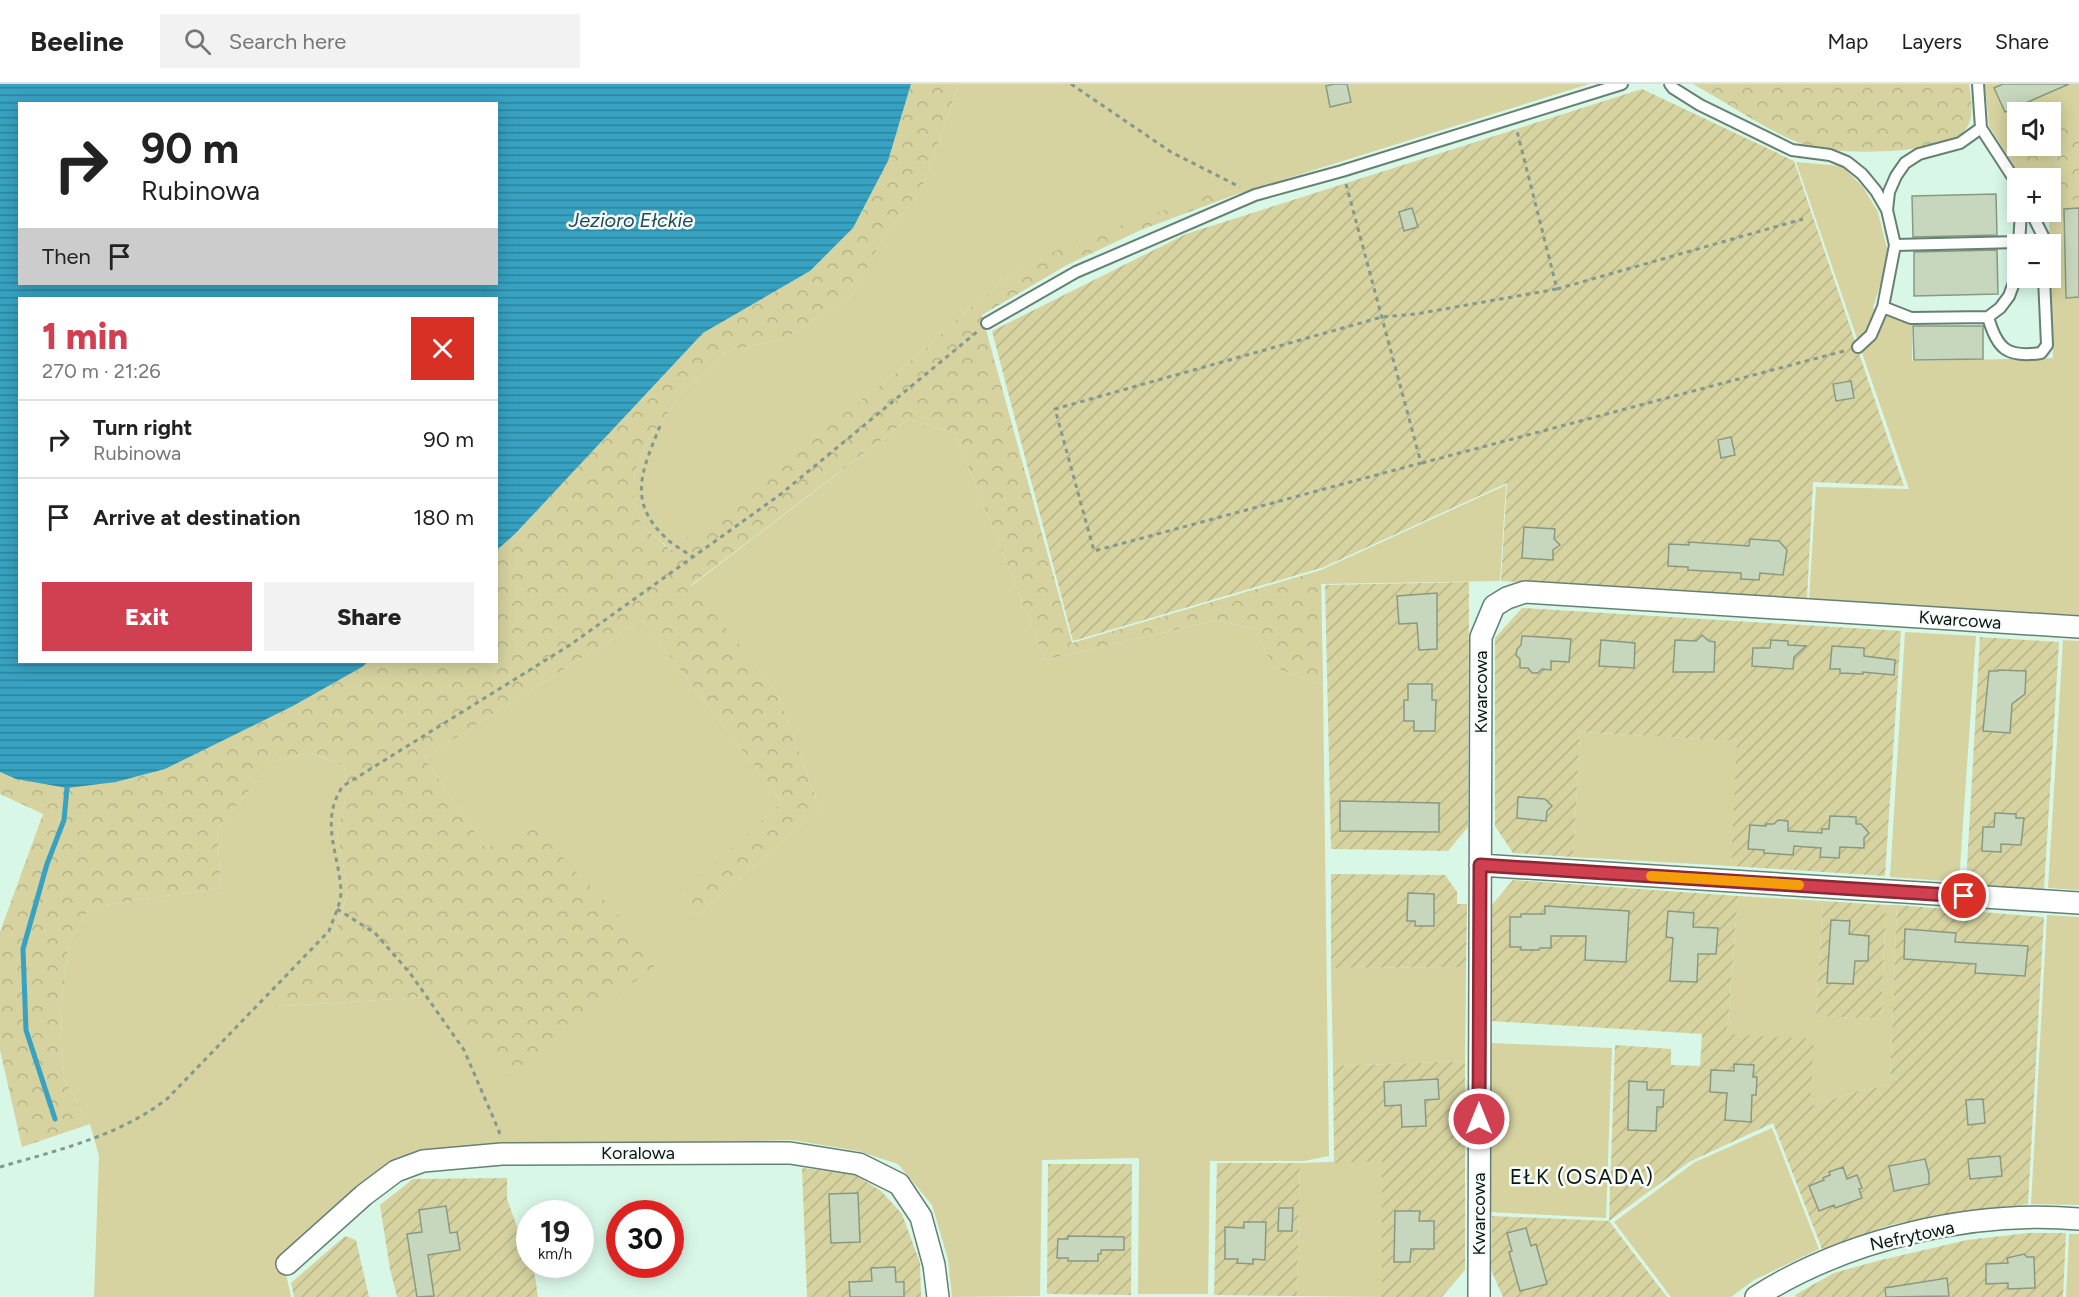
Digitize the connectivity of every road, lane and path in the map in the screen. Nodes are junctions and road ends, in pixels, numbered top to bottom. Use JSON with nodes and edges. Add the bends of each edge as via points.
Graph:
{"nodes":[{"id":1,"x":1071,"y":84,"type":"edge"},
{"id":2,"x":1622,"y":84,"type":"edge"},
{"id":3,"x":1670,"y":84,"type":"edge"},
{"id":4,"x":1978,"y":84,"type":"edge"},
{"id":5,"x":1514,"y":118,"type":"junction"},
{"id":6,"x":1980,"y":128,"type":"junction"},
{"id":7,"x":2007,"y":168,"type":"edge"},
{"id":8,"x":1342,"y":171,"type":"junction"},
{"id":9,"x":1255,"y":195,"type":"junction"},
{"id":10,"x":1887,"y":210,"type":"junction"},
{"id":11,"x":1803,"y":219,"type":"dead end"},
{"id":12,"x":2007,"y":243,"type":"edge"},
{"id":13,"x":1895,"y":245,"type":"junction"},
{"id":14,"x":2012,"y":288,"type":"edge"},
{"id":15,"x":2044,"y":288,"type":"edge"},
{"id":16,"x":1557,"y":289,"type":"junction"},
{"id":17,"x":1883,"y":307,"type":"junction"},
{"id":18,"x":1382,"y":316,"type":"junction"},
{"id":19,"x":1988,"y":317,"type":"junction"},
{"id":20,"x":987,"y":323,"type":"joint"},
{"id":21,"x":1858,"y":347,"type":"joint"},
{"id":22,"x":660,"y":426,"type":"dead end"},
{"id":23,"x":1421,"y":464,"type":"junction"},
{"id":24,"x":693,"y":557,"type":"junction"},
{"id":25,"x":2079,"y":627,"type":"edge"},
{"id":26,"x":1480,"y":865,"type":"junction"},
{"id":27,"x":2079,"y":903,"type":"edge"},
{"id":28,"x":338,"y":909,"type":"junction"},
{"id":29,"x":502,"y":1154,"type":"junction"},
{"id":30,"x":0,"y":1167,"type":"edge"},
{"id":31,"x":2079,"y":1219,"type":"edge"},
{"id":32,"x":287,"y":1264,"type":"dead end"},
{"id":33,"x":938,"y":1297,"type":"edge"},
{"id":34,"x":1479,"y":1297,"type":"edge"},
{"id":35,"x":1756,"y":1297,"type":"edge"}],
"edges":[{"from":1,"to":9,"type":"path","via":[[1172,152]]},
{"from":2,"to":5,"type":"lane"},
{"from":3,"to":10,"type":"lane","via":[[1700,105],[1792,150],[1830,155],[1846,162],[1862,174]]},
{"from":4,"to":6,"type":"lane"},
{"from":5,"to":8,"type":"lane"},
{"from":5,"to":16,"type":"path"},
{"from":6,"to":7,"type":"lane"},
{"from":6,"to":10,"type":"lane","via":[[1960,143],[1919,154],[1905,163],[1889,192]]},
{"from":8,"to":9,"type":"lane"},
{"from":8,"to":18,"type":"path"},
{"from":9,"to":20,"type":"lane","via":[[1076,272]]},
{"from":10,"to":13,"type":"lane"},
{"from":11,"to":16,"type":"path"},
{"from":12,"to":13,"type":"lane"},
{"from":13,"to":17,"type":"lane"},
{"from":14,"to":19,"type":"lane","via":[[2000,308]]},
{"from":15,"to":19,"type":"lane","via":[[2047,345],[2041,353],[2018,354],[2003,347],[1994,336]]},
{"from":16,"to":18,"type":"path","via":[[1416,314]]},
{"from":17,"to":19,"type":"lane","via":[[1911,318]]},
{"from":17,"to":21,"type":"lane","via":[[1870,335]]},
{"from":18,"to":23,"type":"path"},
{"from":18,"to":23,"type":"path","via":[[1055,409],[1094,551]]},
{"from":20,"to":24,"type":"path","via":[[781,494]]},
{"from":21,"to":23,"type":"path"},
{"from":22,"to":24,"type":"path","via":[[643,468],[643,510],[665,537]]},
{"from":24,"to":28,"type":"path","via":[[570,645],[343,786],[334,799],[330,832],[341,892]]},
{"from":25,"to":26,"type":"street","name":"Kwarcowa","via":[[1525,592],[1507,598],[1494,606],[1481,637]]},
{"from":26,"to":27,"type":"street"},
{"from":26,"to":34,"type":"street","name":"Kwarcowa"},
{"from":28,"to":29,"type":"path","via":[[375,933],[464,1050],[499,1131]]},
{"from":28,"to":30,"type":"path","via":[[329,931],[150,1112],[99,1137]]},
{"from":29,"to":32,"type":"street","name":"Koralowa","via":[[423,1161],[396,1172],[364,1195]]},
{"from":29,"to":33,"type":"street","name":"Koralowa","via":[[790,1153],[859,1164],[898,1184],[921,1217]]},
{"from":31,"to":35,"type":"street","name":"Nefrytowa","via":[[2002,1219],[1920,1231],[1810,1266]]}]}
